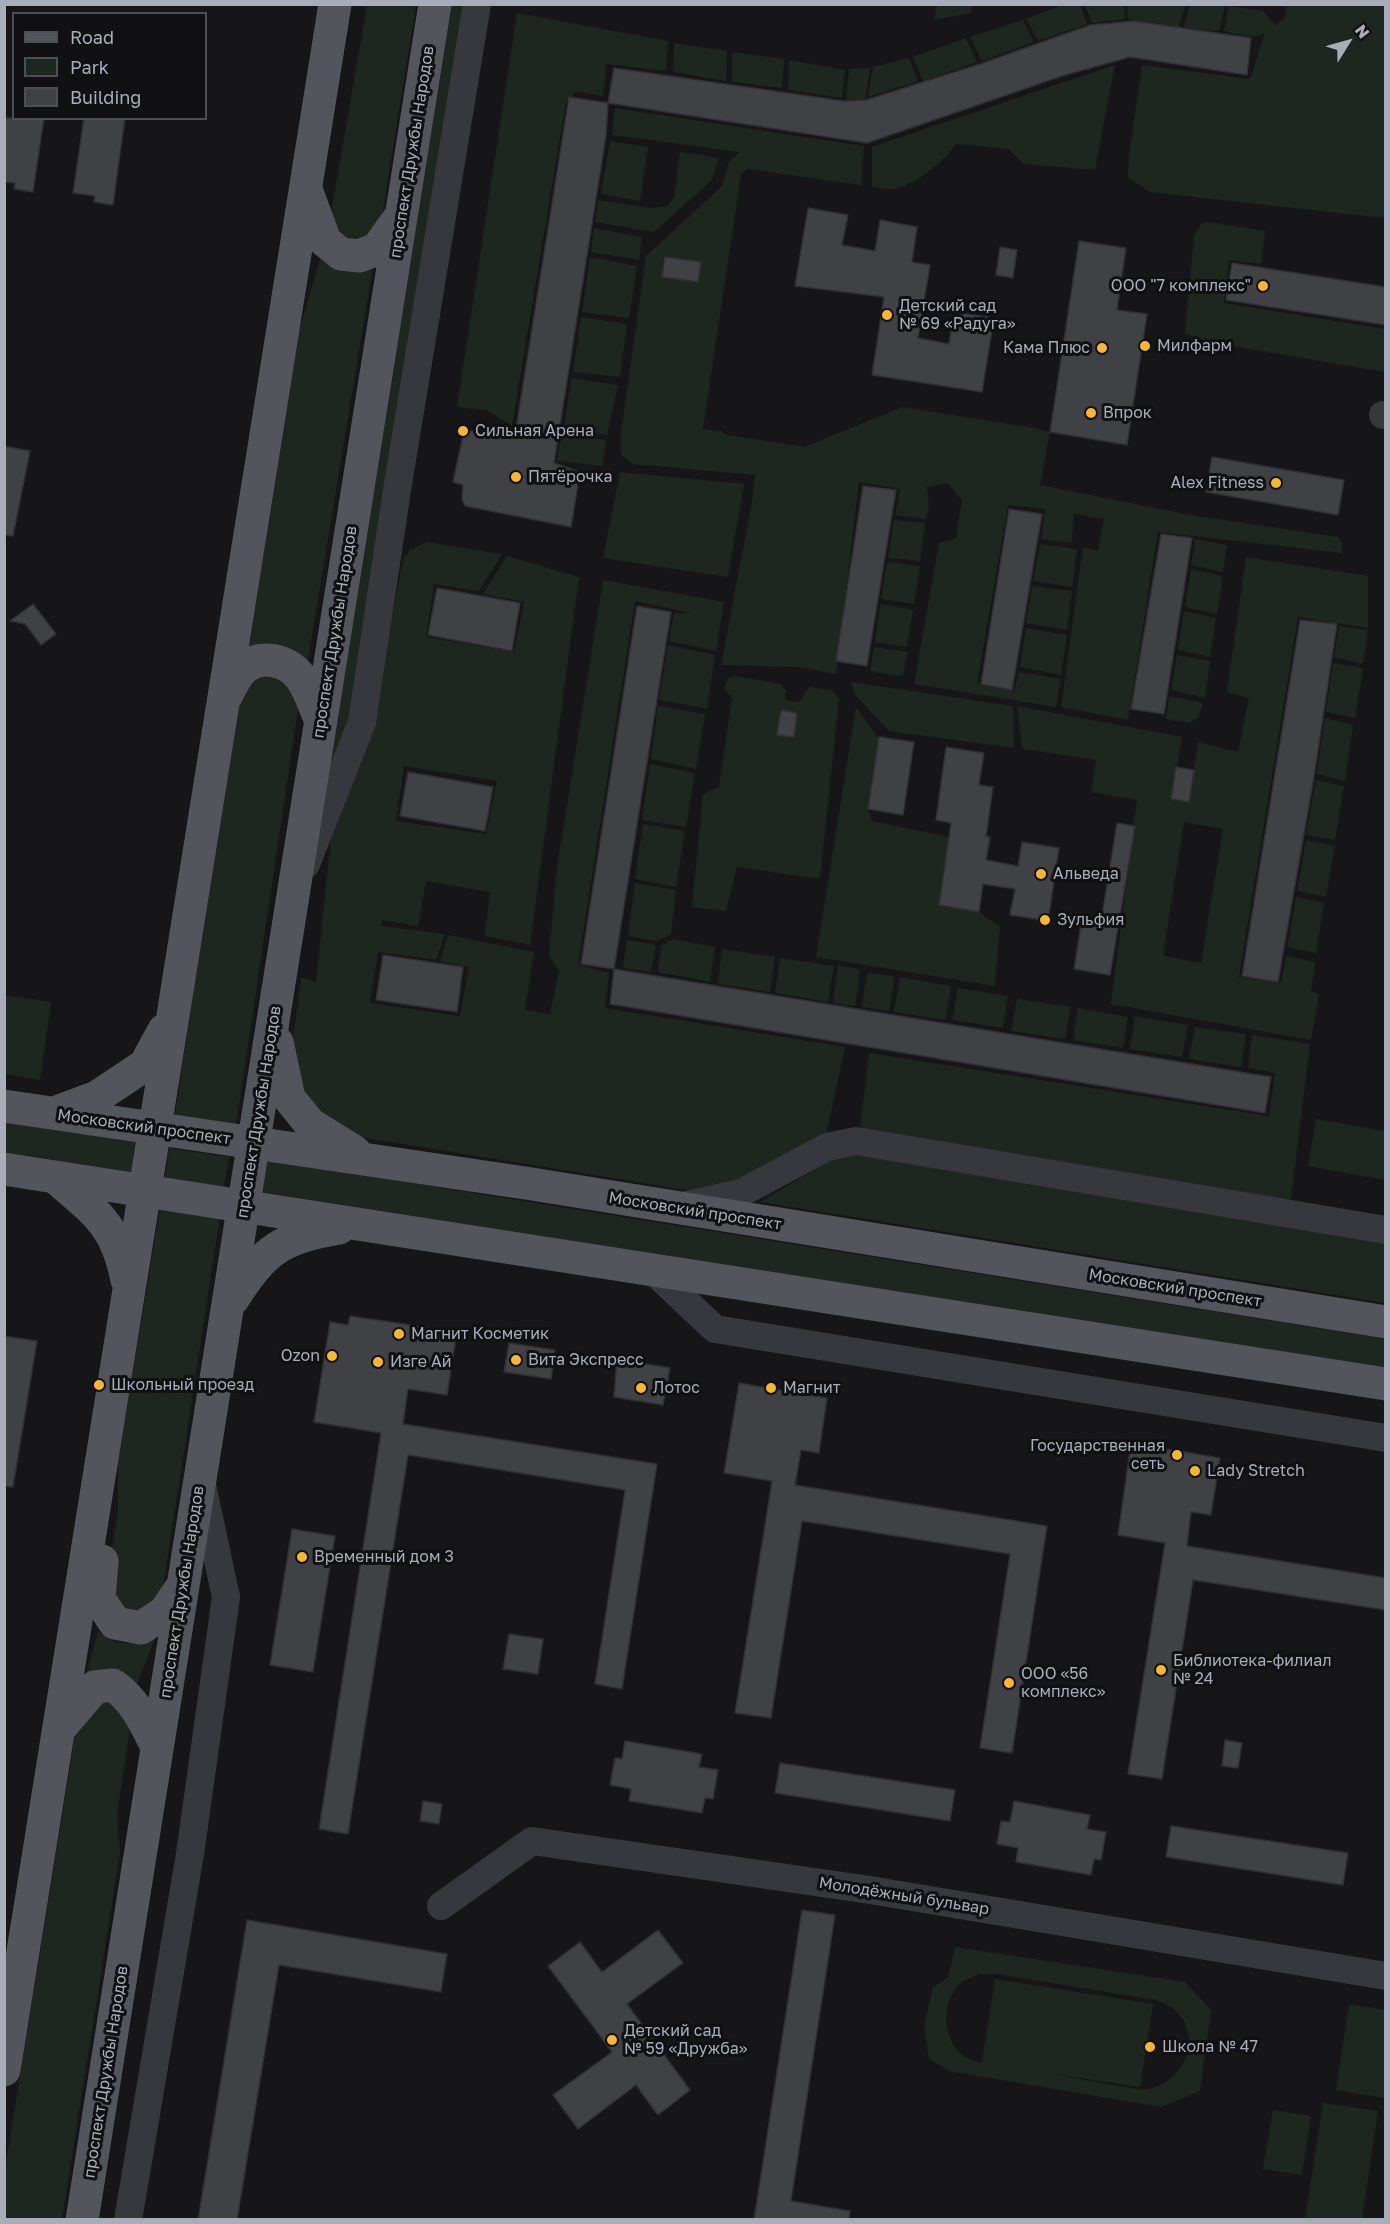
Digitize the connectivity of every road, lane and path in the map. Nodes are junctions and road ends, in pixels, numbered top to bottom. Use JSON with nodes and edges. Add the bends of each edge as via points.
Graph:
{"nodes":[{"id":1,"x":335,"y":4,"type":"edge"},
{"id":2,"x":435,"y":4,"type":"edge"},
{"id":3,"x":477,"y":4,"type":"edge"},
{"id":4,"x":306,"y":188,"type":"junction"},
{"id":5,"x":402,"y":214,"type":"junction"},
{"id":6,"x":224,"y":700,"type":"junction"},
{"id":7,"x":321,"y":721,"type":"junction"},
{"id":8,"x":292,"y":899,"type":"junction"},
{"id":9,"x":175,"y":1004,"type":"junction"},
{"id":10,"x":273,"y":1022,"type":"junction"},
{"id":11,"x":4,"y":1106,"type":"edge"},
{"id":12,"x":51,"y":1114,"type":"junction"},
{"id":13,"x":155,"y":1128,"type":"junction"},
{"id":14,"x":254,"y":1143,"type":"junction"},
{"id":15,"x":367,"y":1159,"type":"junction"},
{"id":16,"x":4,"y":1169,"type":"edge"},
{"id":17,"x":55,"y":1177,"type":"junction"},
{"id":18,"x":145,"y":1191,"type":"junction"},
{"id":19,"x":244,"y":1206,"type":"junction"},
{"id":20,"x":673,"y":1208,"type":"junction"},
{"id":21,"x":359,"y":1224,"type":"junction"},
{"id":22,"x":1386,"y":1230,"type":"edge"},
{"id":23,"x":651,"y":1269,"type":"junction"},
{"id":24,"x":129,"y":1290,"type":"junction"},
{"id":25,"x":228,"y":1308,"type":"junction"},
{"id":26,"x":1386,"y":1322,"type":"edge"},
{"id":27,"x":1386,"y":1384,"type":"edge"},
{"id":28,"x":1386,"y":1438,"type":"edge"},
{"id":29,"x":100,"y":1470,"type":"junction"},
{"id":30,"x":201,"y":1477,"type":"junction"},
{"id":31,"x":183,"y":1585,"type":"junction"},
{"id":32,"x":59,"y":1729,"type":"junction"},
{"id":33,"x":157,"y":1747,"type":"junction"},
{"id":34,"x":441,"y":1906,"type":"dead end"},
{"id":35,"x":1386,"y":1976,"type":"edge"},
{"id":36,"x":4,"y":2070,"type":"edge"},
{"id":37,"x":82,"y":2220,"type":"edge"},
{"id":38,"x":128,"y":2220,"type":"edge"}],
"edges":[{"from":1,"to":4,"type":"main road"},
{"from":2,"to":5,"type":"main road","name":"проспект Дружбы Народов"},
{"from":3,"to":8,"type":"street","via":[[362,722]]},
{"from":4,"to":5,"type":"main road","via":[[325,241],[340,254],[359,256],[377,249]]},
{"from":4,"to":6,"type":"main road"},
{"from":5,"to":7,"type":"main road","name":"проспект Дружбы Народов"},
{"from":6,"to":7,"type":"main road","via":[[242,670],[256,661],[274,660],[290,666],[302,679]]},
{"from":6,"to":9,"type":"main road"},
{"from":7,"to":8,"type":"main road","name":"проспект Дружбы Народов"},
{"from":8,"to":10,"type":"main road","name":"проспект Дружбы Народов"},
{"from":9,"to":12,"type":"main road","via":[[145,1065],[97,1097]]},
{"from":9,"to":13,"type":"main road"},
{"from":10,"to":14,"type":"main road","name":"проспект Дружбы Народов"},
{"from":10,"to":15,"type":"main road","via":[[290,1098],[310,1124]]},
{"from":11,"to":12,"type":"main road","name":"Московский проспект"},
{"from":12,"to":13,"type":"main road","name":"Московский проспект"},
{"from":13,"to":14,"type":"main road","name":"Московский проспект"},
{"from":13,"to":18,"type":"main road"},
{"from":14,"to":15,"type":"main road","name":"Московский проспект"},
{"from":14,"to":19,"type":"main road","name":"проспект Дружбы Народов"},
{"from":15,"to":20,"type":"main road","name":"Московский проспект"},
{"from":16,"to":17,"type":"main road"},
{"from":17,"to":18,"type":"main road"},
{"from":17,"to":24,"type":"main road","via":[[108,1225],[122,1252]]},
{"from":18,"to":19,"type":"main road"},
{"from":18,"to":24,"type":"main road"},
{"from":19,"to":21,"type":"main road"},
{"from":19,"to":25,"type":"main road","name":"проспект Дружбы Народов"},
{"from":20,"to":22,"type":"street","via":[[741,1193],[827,1147],[856,1141]]},
{"from":20,"to":26,"type":"main road","name":"Московский проспект"},
{"from":21,"to":23,"type":"main road"},
{"from":21,"to":25,"type":"main road","via":[[289,1239],[250,1272]]},
{"from":23,"to":27,"type":"main road"},
{"from":23,"to":28,"type":"street","via":[[714,1329]]},
{"from":24,"to":29,"type":"main road"},
{"from":25,"to":30,"type":"main road","name":"проспект Дружбы Народов"},
{"from":29,"to":31,"type":"main road","via":[[105,1516],[99,1599],[115,1623],[141,1628],[165,1612]]},
{"from":29,"to":32,"type":"main road"},
{"from":30,"to":31,"type":"main road","name":"проспект Дружбы Народов"},
{"from":30,"to":38,"type":"street","via":[[226,1597],[190,1854]]},
{"from":31,"to":33,"type":"main road","name":"проспект Дружбы Народов"},
{"from":32,"to":33,"type":"main road","via":[[95,1687],[113,1685],[139,1710]]},
{"from":32,"to":36,"type":"main road"},
{"from":33,"to":37,"type":"main road","name":"проспект Дружбы Народов"},
{"from":34,"to":35,"type":"street","name":"Молодёжный бульвар","via":[[532,1841],[870,1890]]}]}
